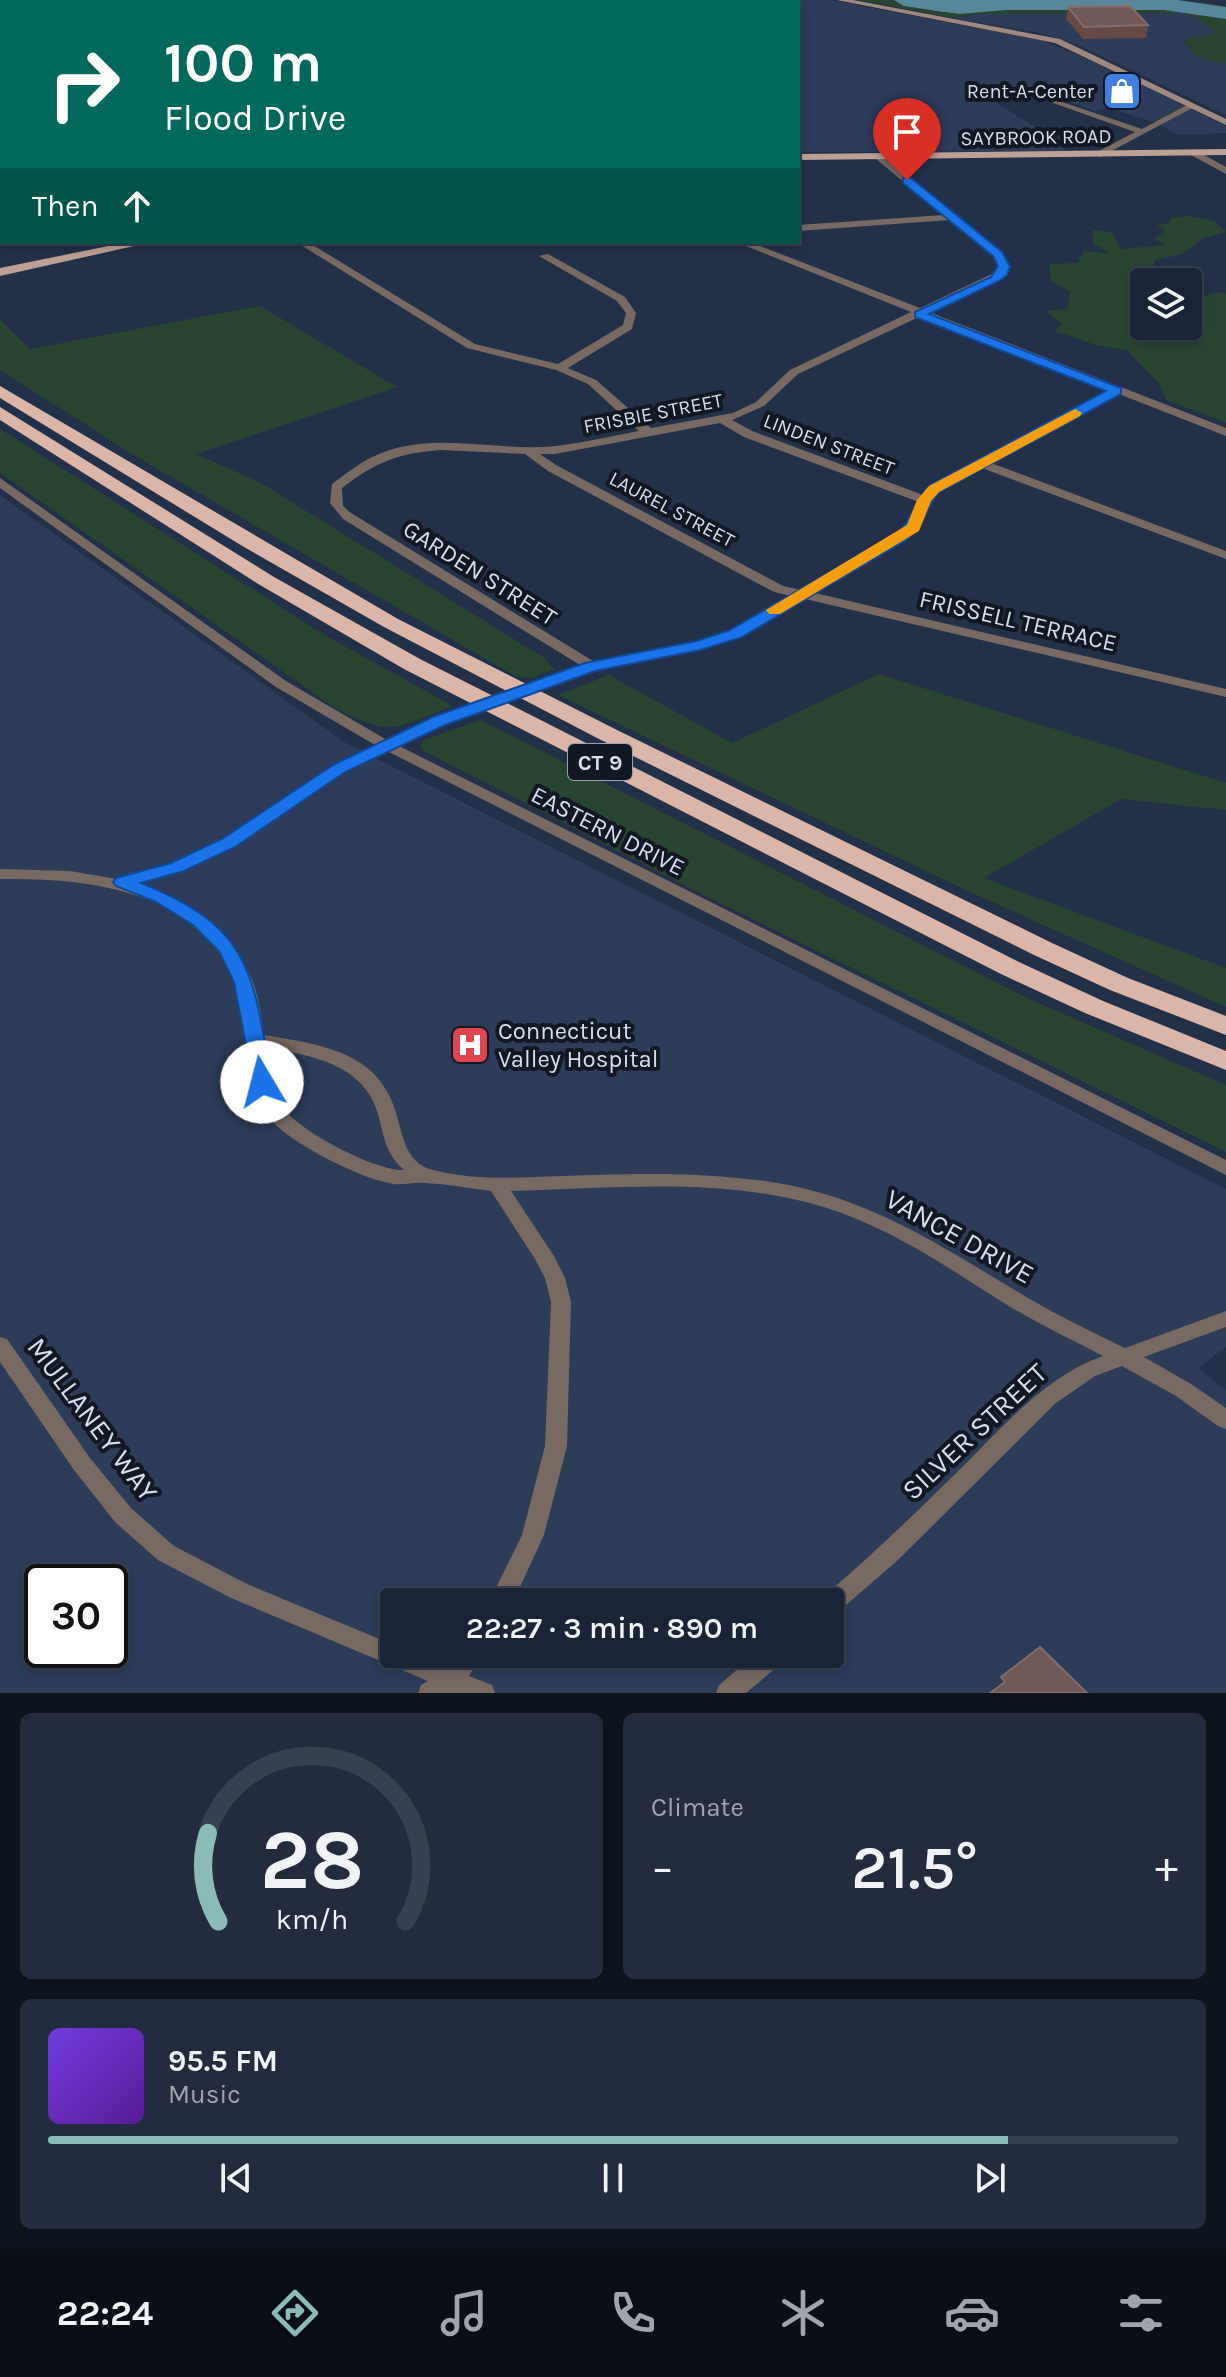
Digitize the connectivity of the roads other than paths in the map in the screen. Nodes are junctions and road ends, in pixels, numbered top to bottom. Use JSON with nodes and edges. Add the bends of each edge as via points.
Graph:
{"nodes":[{"id":1,"x":841,"y":0,"type":"edge"},
{"id":2,"x":1056,"y":101,"type":"dead end"},
{"id":3,"x":1192,"y":106,"type":"junction"},
{"id":4,"x":1226,"y":122,"type":"edge"},
{"id":5,"x":1142,"y":132,"type":"junction"},
{"id":6,"x":1226,"y":152,"type":"edge"},
{"id":7,"x":1194,"y":153,"type":"junction"},
{"id":8,"x":1100,"y":154,"type":"junction"},
{"id":9,"x":878,"y":156,"type":"junction"},
{"id":10,"x":800,"y":157,"type":"edge"},
{"id":11,"x":1226,"y":171,"type":"edge"},
{"id":12,"x":951,"y":217,"type":"junction"},
{"id":13,"x":800,"y":228,"type":"edge"},
{"id":14,"x":136,"y":244,"type":"edge"},
{"id":15,"x":304,"y":244,"type":"edge"},
{"id":16,"x":746,"y":244,"type":"edge"},
{"id":17,"x":544,"y":256,"type":"dead end"},
{"id":18,"x":0,"y":272,"type":"edge"},
{"id":19,"x":919,"y":314,"type":"junction"},
{"id":20,"x":560,"y":368,"type":"junction"},
{"id":21,"x":0,"y":391,"type":"edge"},
{"id":22,"x":1117,"y":391,"type":"junction"},
{"id":23,"x":0,"y":412,"type":"edge"},
{"id":24,"x":722,"y":419,"type":"junction"},
{"id":25,"x":648,"y":432,"type":"junction"},
{"id":26,"x":1226,"y":432,"type":"edge"},
{"id":27,"x":529,"y":452,"type":"junction"},
{"id":28,"x":981,"y":464,"type":"junction"},
{"id":29,"x":0,"y":482,"type":"edge"},
{"id":30,"x":924,"y":500,"type":"junction"},
{"id":31,"x":347,"y":516,"type":"joint"},
{"id":32,"x":1226,"y":555,"type":"edge"},
{"id":33,"x":800,"y":595,"type":"junction"},
{"id":34,"x":591,"y":666,"type":"junction"},
{"id":35,"x":1226,"y":693,"type":"edge"},
{"id":36,"x":385,"y":746,"type":"junction"},
{"id":37,"x":0,"y":874,"type":"edge"},
{"id":38,"x":123,"y":882,"type":"junction"},
{"id":39,"x":1226,"y":1026,"type":"edge"},
{"id":40,"x":256,"y":1040,"type":"junction"},
{"id":41,"x":1226,"y":1061,"type":"edge"},
{"id":42,"x":1226,"y":1168,"type":"edge"},
{"id":43,"x":425,"y":1176,"type":"junction"},
{"id":44,"x":497,"y":1185,"type":"junction"},
{"id":45,"x":1226,"y":1319,"type":"edge"},
{"id":46,"x":0,"y":1345,"type":"edge"},
{"id":47,"x":1122,"y":1355,"type":"junction"},
{"id":48,"x":1226,"y":1420,"type":"edge"},
{"id":49,"x":508,"y":1588,"type":"edge"},
{"id":50,"x":844,"y":1593,"type":"edge"},
{"id":51,"x":461,"y":1668,"type":"edge"},
{"id":52,"x":757,"y":1668,"type":"edge"},
{"id":53,"x":454,"y":1679,"type":"junction"},
{"id":54,"x":430,"y":1693,"type":"edge"},
{"id":55,"x":483,"y":1693,"type":"edge"},
{"id":56,"x":728,"y":1693,"type":"edge"}],
"edges":[{"from":1,"to":3,"type":"main road","via":[[1057,41]]},
{"from":2,"to":5,"type":"street"},
{"from":3,"to":4,"type":"main road"},
{"from":3,"to":5,"type":"street"},
{"from":5,"to":8,"type":"street"},
{"from":6,"to":7,"type":"main road","name":"SAYBROOK ROAD"},
{"from":7,"to":8,"type":"main road","name":"SAYBROOK ROAD"},
{"from":7,"to":11,"type":"street"},
{"from":8,"to":9,"type":"main road","name":"SAYBROOK ROAD"},
{"from":9,"to":10,"type":"main road","name":"SAYBROOK ROAD"},
{"from":9,"to":12,"type":"street","name":"FRISBIE STREET"},
{"from":12,"to":13,"type":"street"},
{"from":12,"to":19,"type":"street","name":"FRISBIE STREET","via":[[998,255],[1003,273]]},
{"from":14,"to":18,"type":"main road"},
{"from":15,"to":20,"type":"street","via":[[471,346]]},
{"from":16,"to":19,"type":"street"},
{"from":17,"to":20,"type":"street","via":[[621,299],[631,313],[628,327]]},
{"from":19,"to":22,"type":"street"},
{"from":19,"to":24,"type":"street","name":"FRISBIE STREET","via":[[794,372],[760,404]]},
{"from":20,"to":25,"type":"street","via":[[606,391]]},
{"from":21,"to":39,"type":"highway","number":"CT 9","via":[[251,543],[483,671],[1043,949]]},
{"from":22,"to":26,"type":"street"},
{"from":22,"to":28,"type":"street"},
{"from":23,"to":41,"type":"highway","number":"CT 9","via":[[267,581],[466,693],[1010,968]]},
{"from":24,"to":25,"type":"street","name":"FRISBIE STREET"},
{"from":24,"to":30,"type":"street","name":"LINDEN STREET","via":[[748,434]]},
{"from":25,"to":27,"type":"street","name":"FRISBIE STREET"},
{"from":27,"to":31,"type":"street","name":"FRISBIE STREET","via":[[453,444],[383,455],[336,487],[333,499]]},
{"from":27,"to":33,"type":"street","name":"LAUREL STREET","via":[[779,589]]},
{"from":28,"to":30,"type":"street"},
{"from":28,"to":32,"type":"street"},
{"from":29,"to":36,"type":"street","name":"EASTERN DRIVE","via":[[281,684]]},
{"from":30,"to":33,"type":"street","via":[[914,528]]},
{"from":31,"to":34,"type":"street","name":"GARDEN STREET"},
{"from":33,"to":34,"type":"street","via":[[719,641]]},
{"from":33,"to":35,"type":"street","name":"FRISSELL TERRACE"},
{"from":34,"to":36,"type":"street"},
{"from":36,"to":38,"type":"street","via":[[339,768],[229,843],[177,867]]},
{"from":36,"to":42,"type":"street","name":"EASTERN DRIVE"},
{"from":37,"to":38,"type":"street"},
{"from":38,"to":40,"type":"street","name":"VANCE DRIVE","via":[[200,921],[227,949],[244,982]]},
{"from":40,"to":43,"type":"street","via":[[316,1052],[361,1072],[384,1102],[394,1150]]},
{"from":40,"to":43,"type":"street","name":"VANCE DRIVE","via":[[259,1072],[270,1103],[295,1131],[367,1168],[395,1177]]},
{"from":43,"to":44,"type":"street","name":"VANCE DRIVE"},
{"from":44,"to":47,"type":"street","name":"VANCE DRIVE","via":[[675,1178],[776,1187],[858,1211],[935,1248],[1045,1317]]},
{"from":44,"to":49,"type":"street","via":[[544,1256],[561,1302],[556,1446],[533,1535]]},
{"from":45,"to":47,"type":"street","name":"SILVER STREET"},
{"from":46,"to":53,"type":"street","name":"MULLANEY WAY","via":[[82,1464],[123,1515],[166,1553],[239,1591]]},
{"from":47,"to":48,"type":"street","name":"VANCE DRIVE","via":[[1193,1393]]},
{"from":47,"to":50,"type":"street","name":"SILVER STREET","via":[[1087,1370],[1048,1397]]},
{"from":51,"to":53,"type":"street"},
{"from":52,"to":56,"type":"street"},
{"from":53,"to":54,"type":"street"},
{"from":53,"to":55,"type":"street","name":"MULLANEY WAY"}]}
